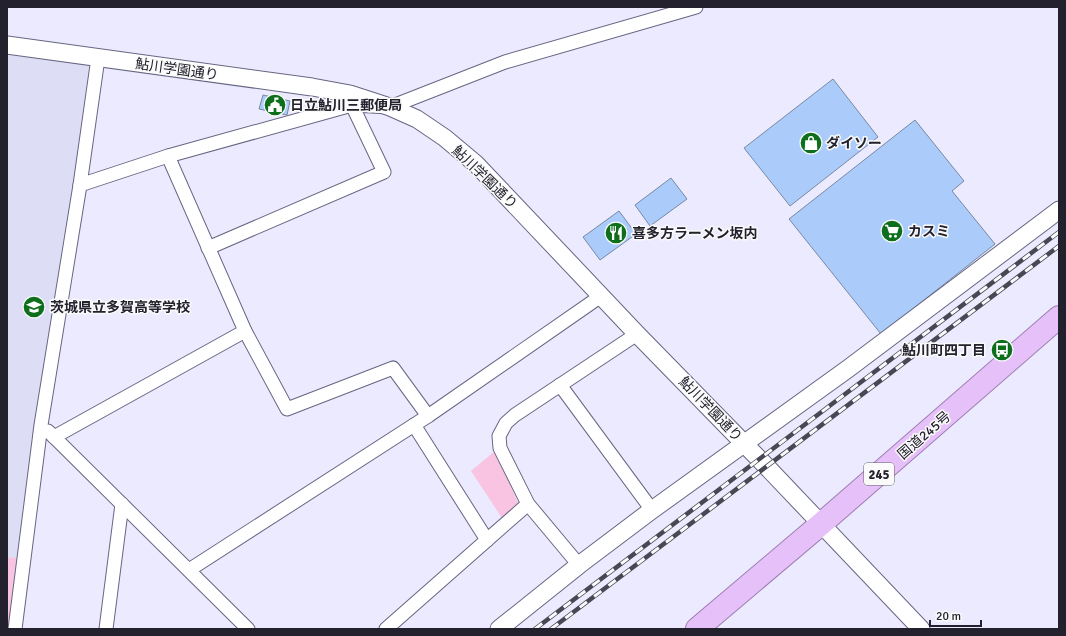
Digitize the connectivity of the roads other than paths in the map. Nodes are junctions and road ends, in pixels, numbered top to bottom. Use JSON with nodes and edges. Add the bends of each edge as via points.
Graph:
{"nodes":[{"id":1,"x":696,"y":7,"type":"edge"},
{"id":2,"x":7,"y":45,"type":"edge"},
{"id":3,"x":98,"y":58,"type":"junction"},
{"id":4,"x":352,"y":104,"type":"junction"},
{"id":5,"x":390,"y":107,"type":"junction"},
{"id":6,"x":168,"y":156,"type":"junction"},
{"id":7,"x":80,"y":185,"type":"junction"},
{"id":8,"x":1059,"y":210,"type":"edge"},
{"id":9,"x":208,"y":248,"type":"junction"},
{"id":10,"x":601,"y":296,"type":"junction"},
{"id":11,"x":1059,"y":317,"type":"edge"},
{"id":12,"x":245,"y":331,"type":"junction"},
{"id":13,"x":637,"y":334,"type":"junction"},
{"id":14,"x":560,"y":385,"type":"junction"},
{"id":15,"x":428,"y":416,"type":"junction"},
{"id":16,"x":41,"y":425,"type":"junction"},
{"id":17,"x":414,"y":425,"type":"junction"},
{"id":18,"x":54,"y":437,"type":"junction"},
{"id":19,"x":745,"y":444,"type":"junction"},
{"id":20,"x":122,"y":504,"type":"junction"},
{"id":21,"x":528,"y":504,"type":"junction"},
{"id":22,"x":652,"y":510,"type":"junction"},
{"id":23,"x":821,"y":524,"type":"junction"},
{"id":24,"x":487,"y":540,"type":"junction"},
{"id":25,"x":579,"y":565,"type":"junction"},
{"id":26,"x":190,"y":570,"type":"junction"},
{"id":27,"x":245,"y":628,"type":"edge"},
{"id":28,"x":15,"y":629,"type":"edge"},
{"id":29,"x":106,"y":629,"type":"edge"},
{"id":30,"x":386,"y":629,"type":"edge"},
{"id":31,"x":499,"y":629,"type":"edge"},
{"id":32,"x":697,"y":629,"type":"edge"},
{"id":33,"x":921,"y":629,"type":"edge"}],
"edges":[{"from":1,"to":5,"type":"street","via":[[505,62]]},
{"from":2,"to":3,"type":"street","name":"鮎川学園通り"},
{"from":3,"to":5,"type":"street","name":"鮎川学園通り","via":[[312,87],[350,94]]},
{"from":3,"to":7,"type":"street"},
{"from":4,"to":5,"type":"street"},
{"from":4,"to":6,"type":"street"},
{"from":4,"to":9,"type":"street","via":[[384,172]]},
{"from":5,"to":10,"type":"street","name":"鮎川学園通り","via":[[417,118],[476,164]]},
{"from":6,"to":7,"type":"street"},
{"from":6,"to":9,"type":"street"},
{"from":7,"to":16,"type":"street"},
{"from":8,"to":19,"type":"street"},
{"from":9,"to":12,"type":"street"},
{"from":10,"to":13,"type":"street","name":"鮎川学園通り"},
{"from":10,"to":15,"type":"street"},
{"from":11,"to":23,"type":"highway","name":"国道245号","number":"245"},
{"from":12,"to":15,"type":"street","via":[[287,409],[393,368]]},
{"from":12,"to":18,"type":"street"},
{"from":13,"to":14,"type":"street"},
{"from":13,"to":19,"type":"street","name":"鮎川学園通り"},
{"from":14,"to":21,"type":"street","via":[[515,415],[506,423],[499,436],[500,448]]},
{"from":14,"to":22,"type":"street"},
{"from":15,"to":17,"type":"street"},
{"from":16,"to":18,"type":"street"},
{"from":16,"to":28,"type":"street"},
{"from":17,"to":24,"type":"street"},
{"from":17,"to":26,"type":"street"},
{"from":18,"to":20,"type":"street"},
{"from":19,"to":22,"type":"street"},
{"from":19,"to":23,"type":"street","name":"鮎川学園通り"},
{"from":20,"to":26,"type":"street"},
{"from":20,"to":29,"type":"street"},
{"from":21,"to":24,"type":"street"},
{"from":21,"to":25,"type":"street"},
{"from":22,"to":25,"type":"street"},
{"from":23,"to":32,"type":"highway","name":"国道245号","number":"245"},
{"from":23,"to":33,"type":"street","name":"鮎川学園通り"},
{"from":24,"to":30,"type":"street"},
{"from":25,"to":31,"type":"street"},
{"from":26,"to":27,"type":"street"}]}
